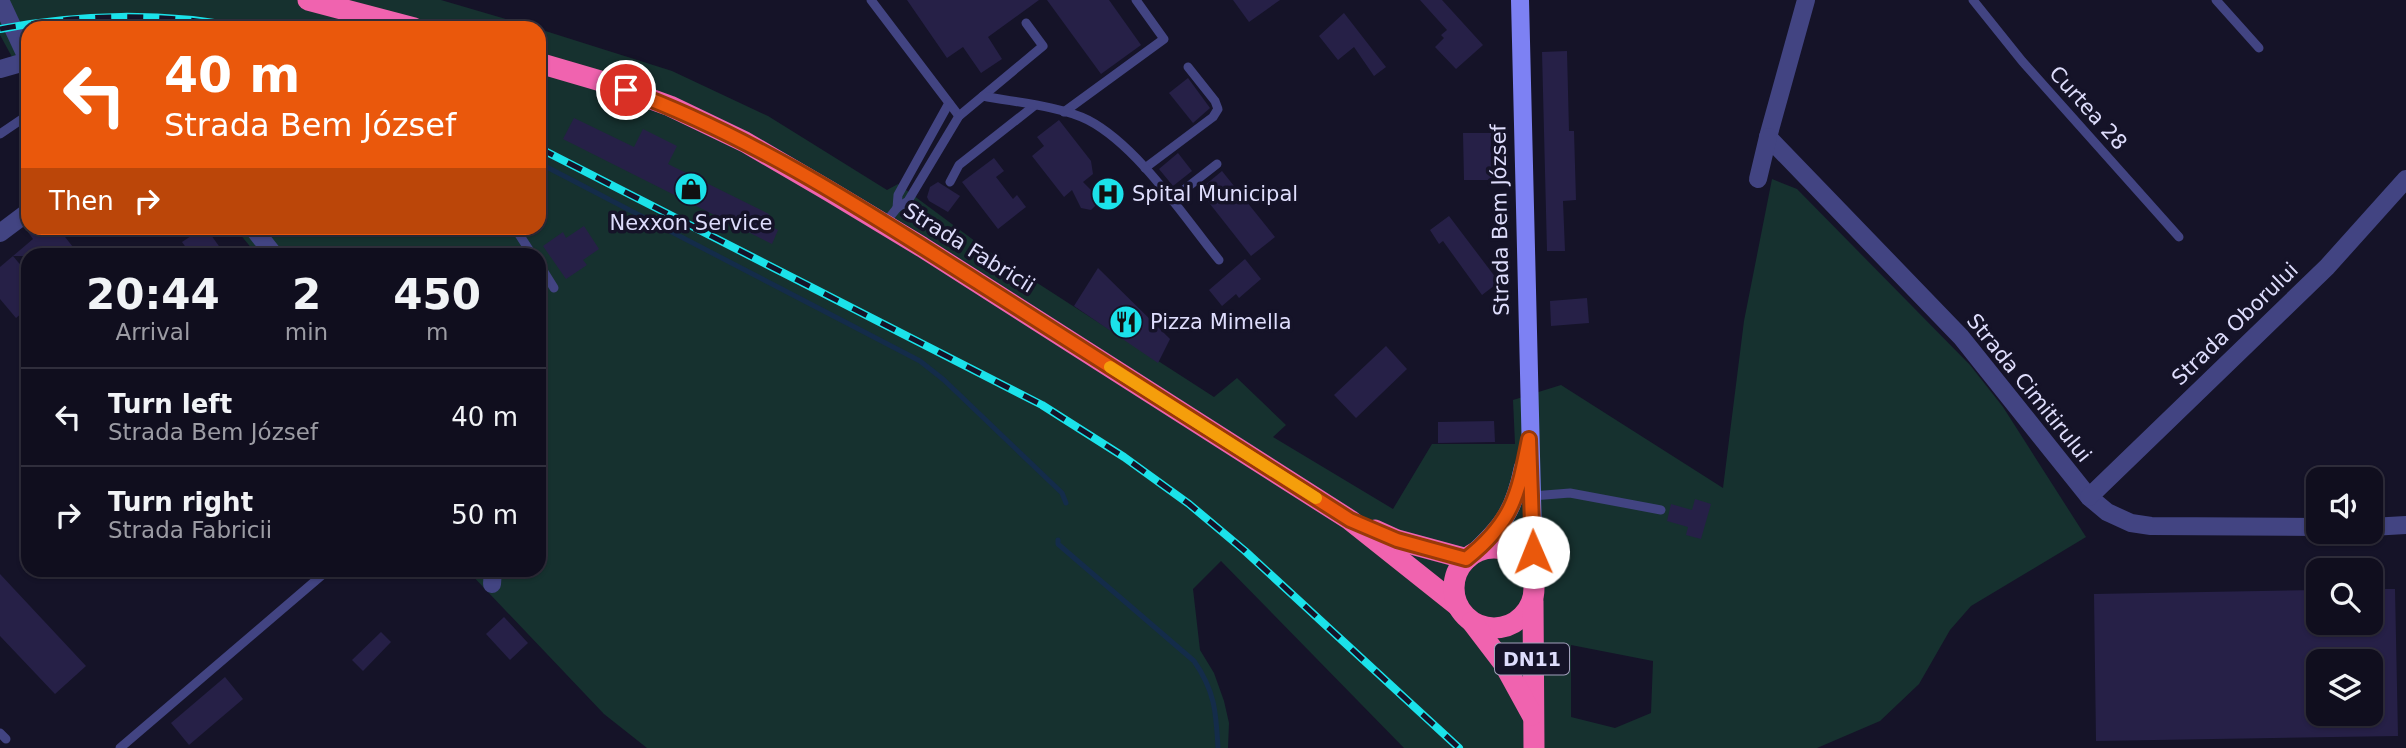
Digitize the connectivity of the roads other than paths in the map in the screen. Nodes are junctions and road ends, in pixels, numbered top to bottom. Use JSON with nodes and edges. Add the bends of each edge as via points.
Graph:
{"nodes":[{"id":1,"x":0,"y":0,"type":"edge"},
{"id":2,"x":308,"y":0,"type":"edge"},
{"id":3,"x":871,"y":0,"type":"edge"},
{"id":4,"x":1136,"y":0,"type":"edge"},
{"id":5,"x":1520,"y":0,"type":"edge"},
{"id":6,"x":1806,"y":0,"type":"edge"},
{"id":7,"x":1973,"y":0,"type":"edge"},
{"id":8,"x":2216,"y":0,"type":"edge"},
{"id":9,"x":388,"y":21,"type":"edge"},
{"id":10,"x":1026,"y":23,"type":"dead end"},
{"id":11,"x":21,"y":46,"type":"edge"},
{"id":12,"x":2259,"y":48,"type":"dead end"},
{"id":13,"x":21,"y":63,"type":"edge"},
{"id":14,"x":546,"y":65,"type":"edge"},
{"id":15,"x":1188,"y":67,"type":"dead end"},
{"id":16,"x":0,"y":69,"type":"edge"},
{"id":17,"x":983,"y":96,"type":"junction"},
{"id":18,"x":949,"y":103,"type":"junction"},
{"id":19,"x":1034,"y":106,"type":"junction"},
{"id":20,"x":1065,"y":112,"type":"junction"},
{"id":21,"x":959,"y":116,"type":"junction"},
{"id":22,"x":21,"y":120,"type":"edge"},
{"id":23,"x":0,"y":134,"type":"edge"},
{"id":24,"x":1768,"y":137,"type":"junction"},
{"id":25,"x":1217,"y":164,"type":"dead end"},
{"id":26,"x":1145,"y":168,"type":"junction"},
{"id":27,"x":2406,"y":178,"type":"edge"},
{"id":28,"x":1758,"y":179,"type":"dead end"},
{"id":29,"x":950,"y":182,"type":"dead end"},
{"id":30,"x":1171,"y":200,"type":"junction"},
{"id":31,"x":891,"y":216,"type":"junction"},
{"id":32,"x":21,"y":217,"type":"edge"},
{"id":33,"x":0,"y":233,"type":"edge"},
{"id":34,"x":2179,"y":237,"type":"dead end"},
{"id":35,"x":1219,"y":260,"type":"dead end"},
{"id":36,"x":546,"y":274,"type":"edge"},
{"id":37,"x":555,"y":288,"type":"dead end"},
{"id":38,"x":1529,"y":439,"type":"junction"},
{"id":39,"x":1531,"y":496,"type":"junction"},
{"id":40,"x":2090,"y":497,"type":"junction"},
{"id":41,"x":1661,"y":510,"type":"dead end"},
{"id":42,"x":1350,"y":520,"type":"junction"},
{"id":43,"x":2406,"y":525,"type":"edge"},
{"id":44,"x":2383,"y":526,"type":"edge"},
{"id":45,"x":2306,"y":527,"type":"edge"},
{"id":46,"x":1469,"y":557,"type":"junction"},
{"id":47,"x":320,"y":577,"type":"edge"},
{"id":48,"x":1533,"y":590,"type":"junction"},
{"id":49,"x":1465,"y":614,"type":"junction"},
{"id":50,"x":1533,"y":717,"type":"junction"},
{"id":51,"x":120,"y":748,"type":"edge"},
{"id":52,"x":1534,"y":748,"type":"edge"}],
"edges":[{"from":1,"to":11,"type":"street"},
{"from":2,"to":9,"type":"highway"},
{"from":3,"to":18,"type":"lane"},
{"from":4,"to":20,"type":"lane","via":[[1164,39]]},
{"from":5,"to":38,"type":"main road","name":"Strada Bem József"},
{"from":6,"to":24,"type":"street"},
{"from":7,"to":34,"type":"lane","name":"Curtea 28"},
{"from":8,"to":12,"type":"lane"},
{"from":10,"to":17,"type":"lane","via":[[1043,46]]},
{"from":13,"to":16,"type":"street"},
{"from":14,"to":31,"type":"highway","name":"Strada Fabricii","number":"DN11","via":[[670,106]]},
{"from":15,"to":26,"type":"lane","via":[[1218,109]]},
{"from":17,"to":19,"type":"lane"},
{"from":17,"to":21,"type":"lane"},
{"from":18,"to":21,"type":"lane"},
{"from":18,"to":31,"type":"lane"},
{"from":19,"to":20,"type":"lane"},
{"from":19,"to":29,"type":"lane","via":[[959,165]]},
{"from":20,"to":26,"type":"lane","via":[[1100,127]]},
{"from":21,"to":31,"type":"lane","via":[[908,201]]},
{"from":22,"to":23,"type":"lane"},
{"from":24,"to":28,"type":"street"},
{"from":24,"to":40,"type":"street","name":"Strada Cimitirului","via":[[1961,337]]},
{"from":25,"to":30,"type":"lane"},
{"from":26,"to":30,"type":"lane"},
{"from":27,"to":40,"type":"street","name":"Strada Oborului","via":[[2327,267]]},
{"from":30,"to":35,"type":"lane"},
{"from":31,"to":42,"type":"highway","name":"Strada Fabricii","number":"DN11"},
{"from":32,"to":33,"type":"street"},
{"from":36,"to":37,"type":"lane"},
{"from":38,"to":39,"type":"main road","name":"Strada Bem József"},
{"from":38,"to":46,"type":"main road","name":"Strada Bem József","via":[[1518,492],[1507,517]]},
{"from":39,"to":41,"type":"lane","via":[[1570,493]]},
{"from":39,"to":48,"type":"main road","name":"Strada Bem József"},
{"from":40,"to":45,"type":"street","name":"Strada Cimitirului","via":[[2118,518],[2151,526]]},
{"from":42,"to":46,"type":"highway","name":"Strada Fabricii","number":"DN11","via":[[1397,540]]},
{"from":42,"to":49,"type":"highway","name":"Strada Fabricii","number":"DN11"},
{"from":43,"to":44,"type":"street"},
{"from":46,"to":48,"type":"highway","number":"DN11","via":[[1490,548],[1513,552],[1522,559]]},
{"from":46,"to":49,"type":"highway","via":[[1455,579],[1454,593]]},
{"from":47,"to":51,"type":"lane"},
{"from":48,"to":49,"type":"highway","number":"DN11","via":[[1527,612],[1507,626],[1483,627]]},
{"from":48,"to":50,"type":"highway","name":"Strada Bem József","number":"DN11"},
{"from":49,"to":50,"type":"highway","name":"Strada Bem József","number":"DN11","via":[[1504,664]]},
{"from":50,"to":52,"type":"highway","name":"Strada Bem József","number":"DN11"}]}
